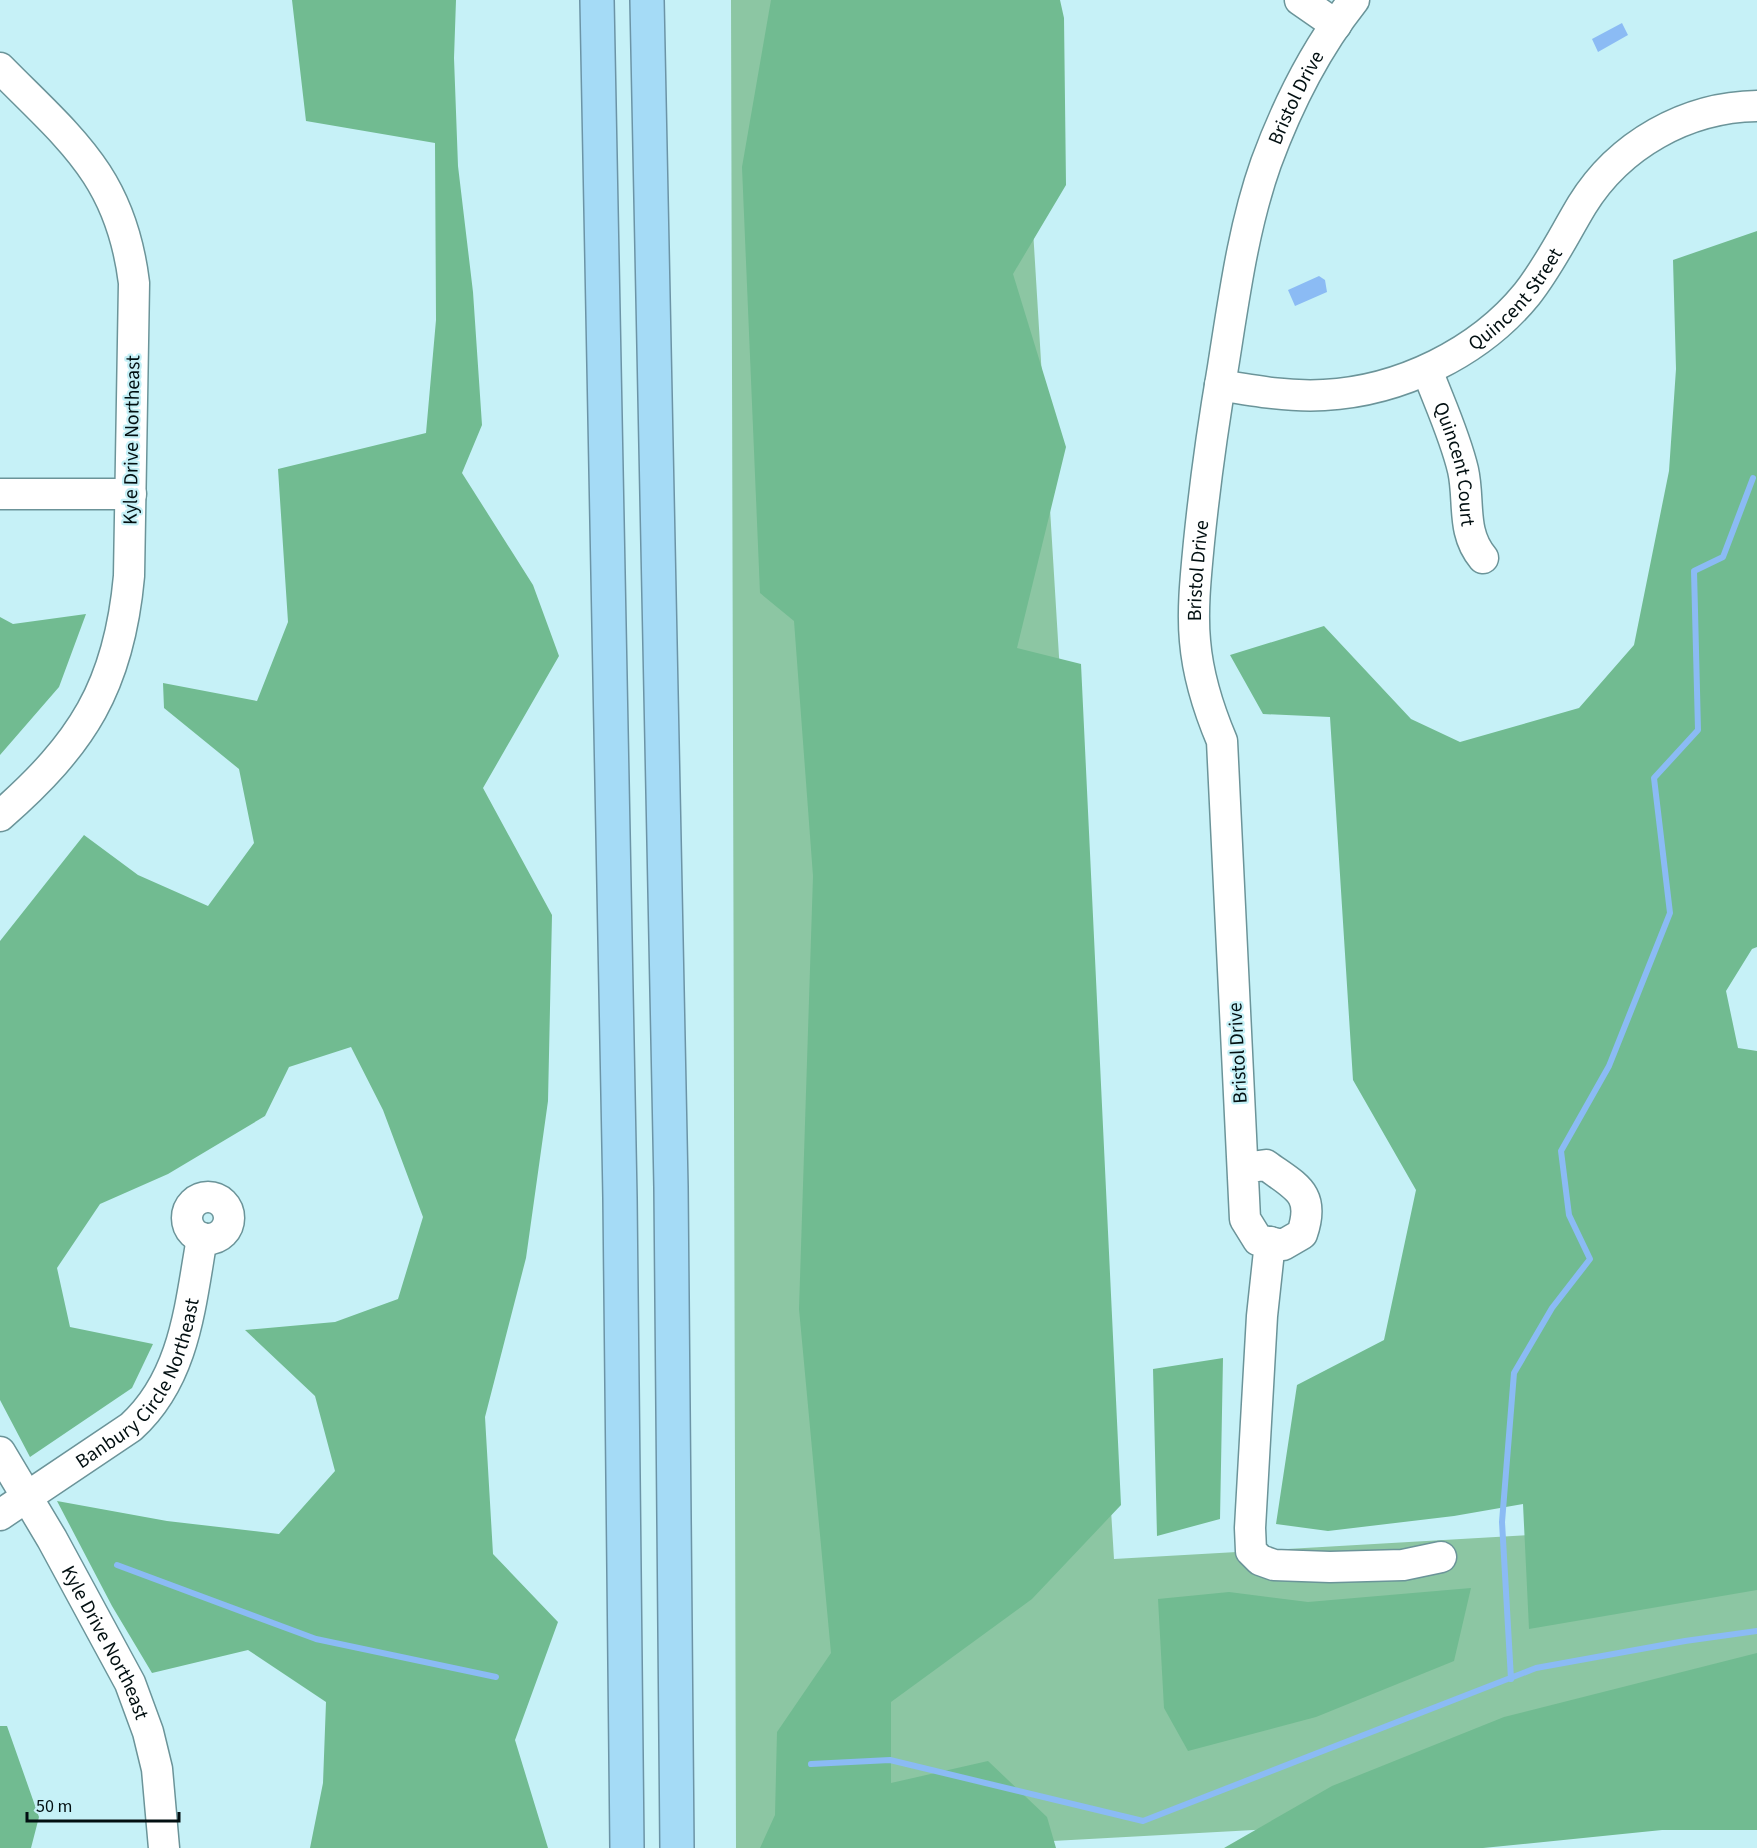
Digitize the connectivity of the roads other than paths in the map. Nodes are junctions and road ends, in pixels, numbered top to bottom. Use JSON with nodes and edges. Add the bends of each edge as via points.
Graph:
{"nodes":[{"id":1,"x":597,"y":0,"type":"edge"},
{"id":2,"x":647,"y":0,"type":"edge"},
{"id":3,"x":1300,"y":0,"type":"edge"},
{"id":4,"x":1354,"y":0,"type":"edge"},
{"id":5,"x":1336,"y":25,"type":"junction"},
{"id":6,"x":0,"y":68,"type":"edge"},
{"id":7,"x":1757,"y":106,"type":"edge"},
{"id":8,"x":1427,"y":370,"type":"junction"},
{"id":9,"x":1220,"y":385,"type":"junction"},
{"id":10,"x":0,"y":494,"type":"edge"},
{"id":11,"x":130,"y":494,"type":"junction"},
{"id":12,"x":1483,"y":558,"type":"dead end"},
{"id":13,"x":0,"y":816,"type":"edge"},
{"id":14,"x":1243,"y":1168,"type":"junction"},
{"id":15,"x":202,"y":1238,"type":"dead end"},
{"id":16,"x":1270,"y":1242,"type":"junction"},
{"id":17,"x":0,"y":1452,"type":"edge"},
{"id":18,"x":27,"y":1498,"type":"junction"},
{"id":19,"x":0,"y":1515,"type":"edge"},
{"id":20,"x":1441,"y":1557,"type":"dead end"},
{"id":21,"x":164,"y":1848,"type":"edge"},
{"id":22,"x":627,"y":1848,"type":"edge"},
{"id":23,"x":677,"y":1848,"type":"edge"}],
"edges":[{"from":1,"to":22,"type":"highway","via":[[620,1197]]},
{"from":2,"to":23,"type":"highway","via":[[671,1175]]},
{"from":3,"to":5,"type":"street"},
{"from":4,"to":5,"type":"street","name":"Bristol Drive"},
{"from":5,"to":9,"type":"street","name":"Bristol Drive","via":[[1291,105],[1257,193],[1242,253]]},
{"from":6,"to":11,"type":"street","name":"Kyle Drive Northeast","via":[[89,161],[122,220],[134,283]]},
{"from":7,"to":8,"type":"street","name":"Quincent Street","via":[[1713,111],[1686,119],[1630,150],[1604,175],[1583,204],[1550,263],[1525,296],[1465,349]]},
{"from":8,"to":9,"type":"street","name":"Quincent Street","via":[[1364,390],[1325,395],[1285,395]]},
{"from":8,"to":12,"type":"street","name":"Quincent Court","via":[[1463,469],[1468,533]]},
{"from":9,"to":14,"type":"street","name":"Bristol Drive","via":[[1206,471],[1195,639],[1208,708],[1222,741]]},
{"from":10,"to":11,"type":"street"},
{"from":11,"to":13,"type":"street","name":"Kyle Drive Northeast","via":[[126,614],[102,692],[65,753]]},
{"from":14,"to":16,"type":"street","name":"Bristol Drive","via":[[1245,1219],[1258,1239]]},
{"from":14,"to":16,"type":"street","via":[[1266,1165],[1301,1190],[1309,1213],[1302,1234],[1282,1245]]},
{"from":15,"to":18,"type":"street","name":"Banbury Circle Northeast","via":[[182,1345],[163,1390],[131,1427]]},
{"from":16,"to":20,"type":"street","via":[[1262,1316],[1251,1551],[1260,1560],[1274,1565],[1330,1568],[1403,1565]]},
{"from":17,"to":18,"type":"street","name":"Kyle Drive Northeast"},
{"from":18,"to":19,"type":"street","name":"Banbury Circle Northeast"},
{"from":18,"to":21,"type":"street","name":"Kyle Drive Northeast","via":[[130,1683],[157,1770]]}]}
